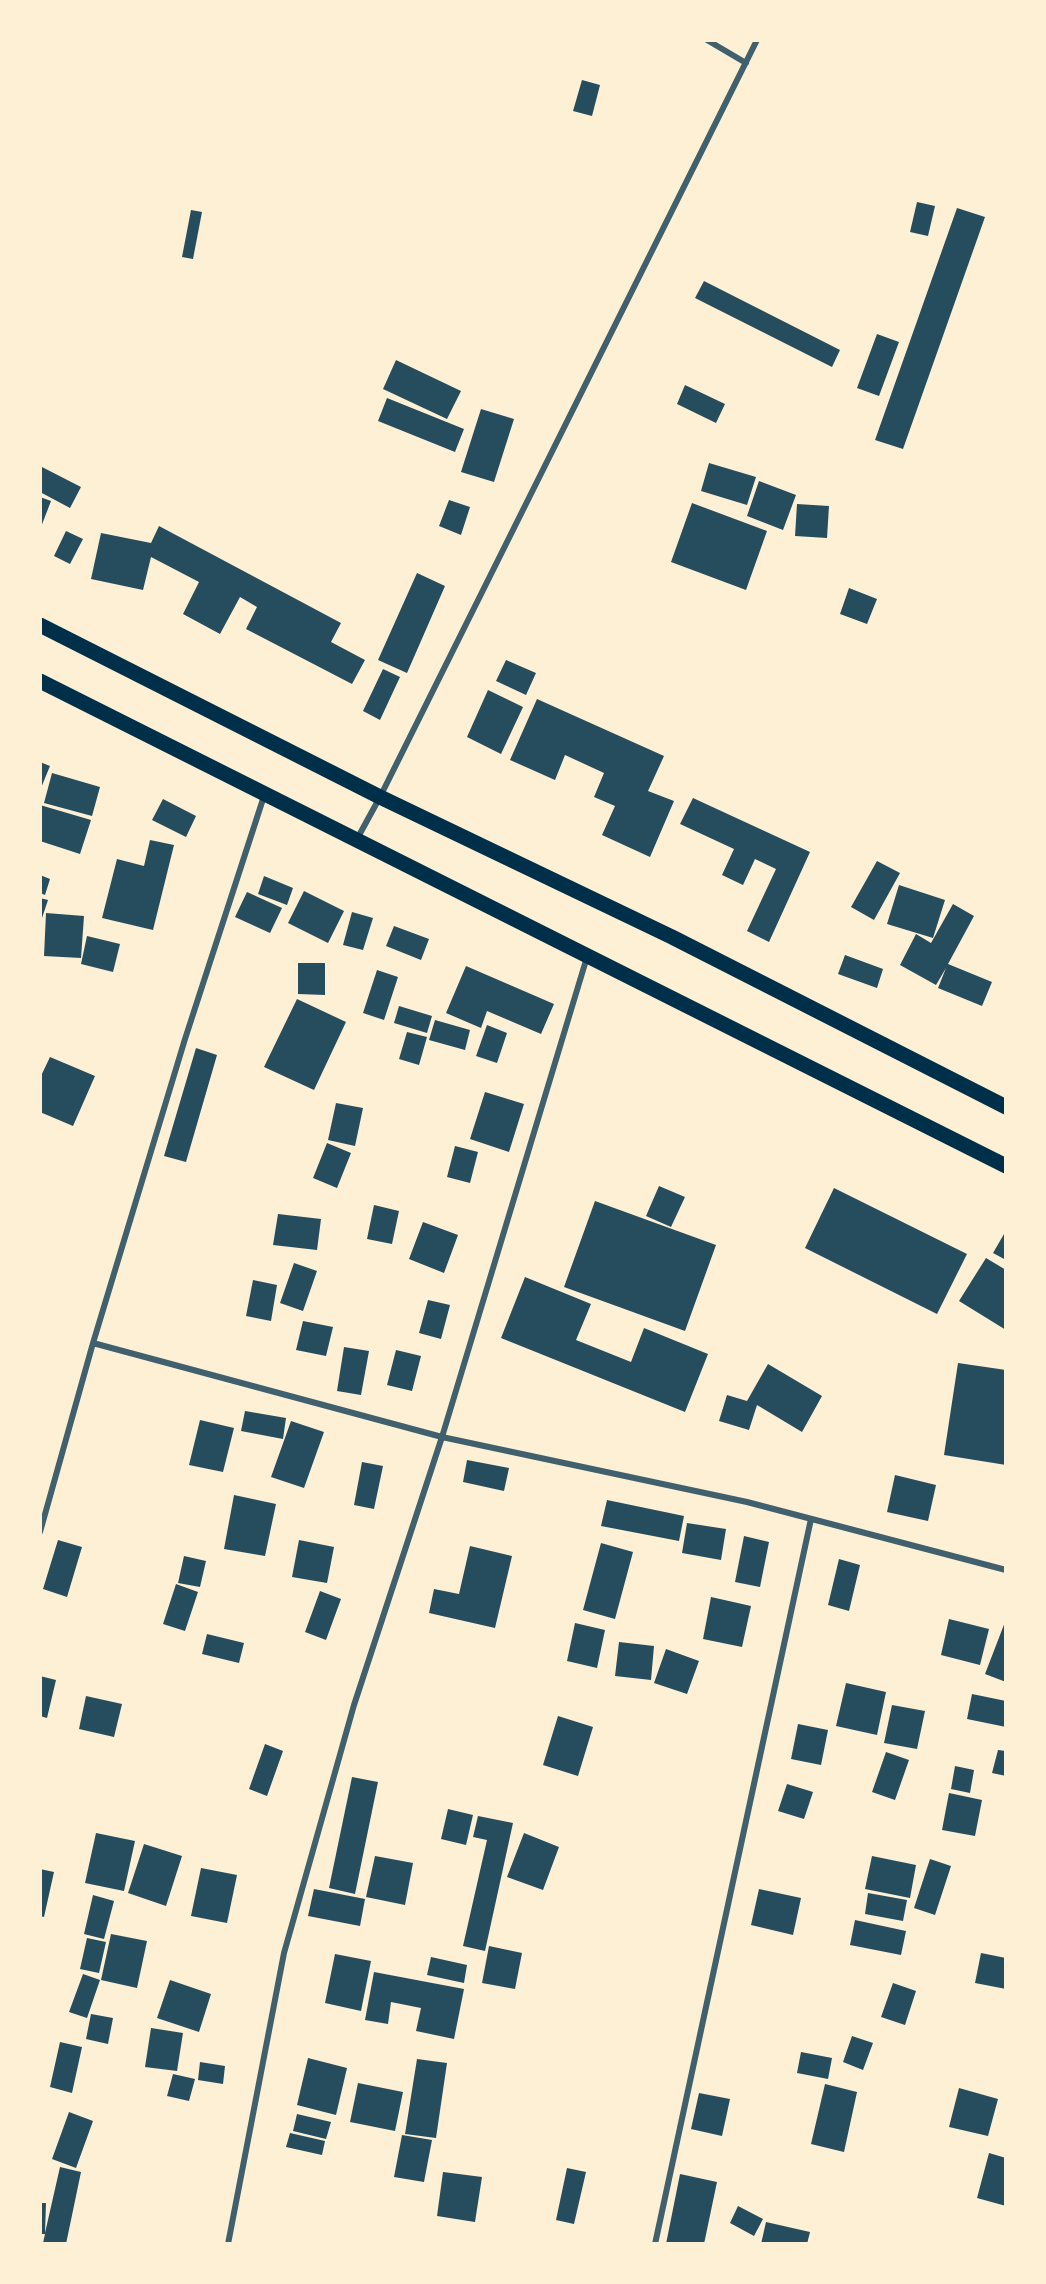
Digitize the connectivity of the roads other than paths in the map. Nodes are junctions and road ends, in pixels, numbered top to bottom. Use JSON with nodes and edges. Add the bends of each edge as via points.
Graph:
{"nodes":[{"id":1,"x":707,"y":40,"type":"edge"},
{"id":2,"x":757,"y":40,"type":"edge"},
{"id":3,"x":746,"y":63,"type":"junction"},
{"id":4,"x":40,"y":625,"type":"edge"},
{"id":5,"x":40,"y":681,"type":"edge"},
{"id":6,"x":266,"y":793,"type":"junction"},
{"id":7,"x":380,"y":797,"type":"junction"},
{"id":8,"x":357,"y":840,"type":"junction"},
{"id":9,"x":587,"y":956,"type":"junction"},
{"id":10,"x":1005,"y":1107,"type":"edge"},
{"id":11,"x":1005,"y":1166,"type":"edge"},
{"id":12,"x":93,"y":1343,"type":"junction"},
{"id":13,"x":442,"y":1437,"type":"junction"},
{"id":14,"x":811,"y":1519,"type":"junction"},
{"id":15,"x":40,"y":1532,"type":"edge"},
{"id":16,"x":1005,"y":1570,"type":"edge"},
{"id":17,"x":228,"y":2244,"type":"edge"},
{"id":18,"x":655,"y":2244,"type":"edge"}],
"edges":[{"from":1,"to":3,"type":"street"},
{"from":2,"to":3,"type":"street"},
{"from":3,"to":7,"type":"street"},
{"from":4,"to":7,"type":"main road"},
{"from":5,"to":6,"type":"main road"},
{"from":6,"to":8,"type":"main road"},
{"from":6,"to":12,"type":"street","via":[[185,1039]]},
{"from":7,"to":8,"type":"street"},
{"from":7,"to":10,"type":"main road","via":[[672,937]]},
{"from":8,"to":9,"type":"main road"},
{"from":9,"to":11,"type":"main road"},
{"from":9,"to":13,"type":"street"},
{"from":12,"to":13,"type":"street"},
{"from":12,"to":15,"type":"street"},
{"from":13,"to":14,"type":"street"},
{"from":13,"to":17,"type":"street","via":[[354,1705],[284,1953]]},
{"from":14,"to":16,"type":"street"},
{"from":14,"to":18,"type":"street"}]}
